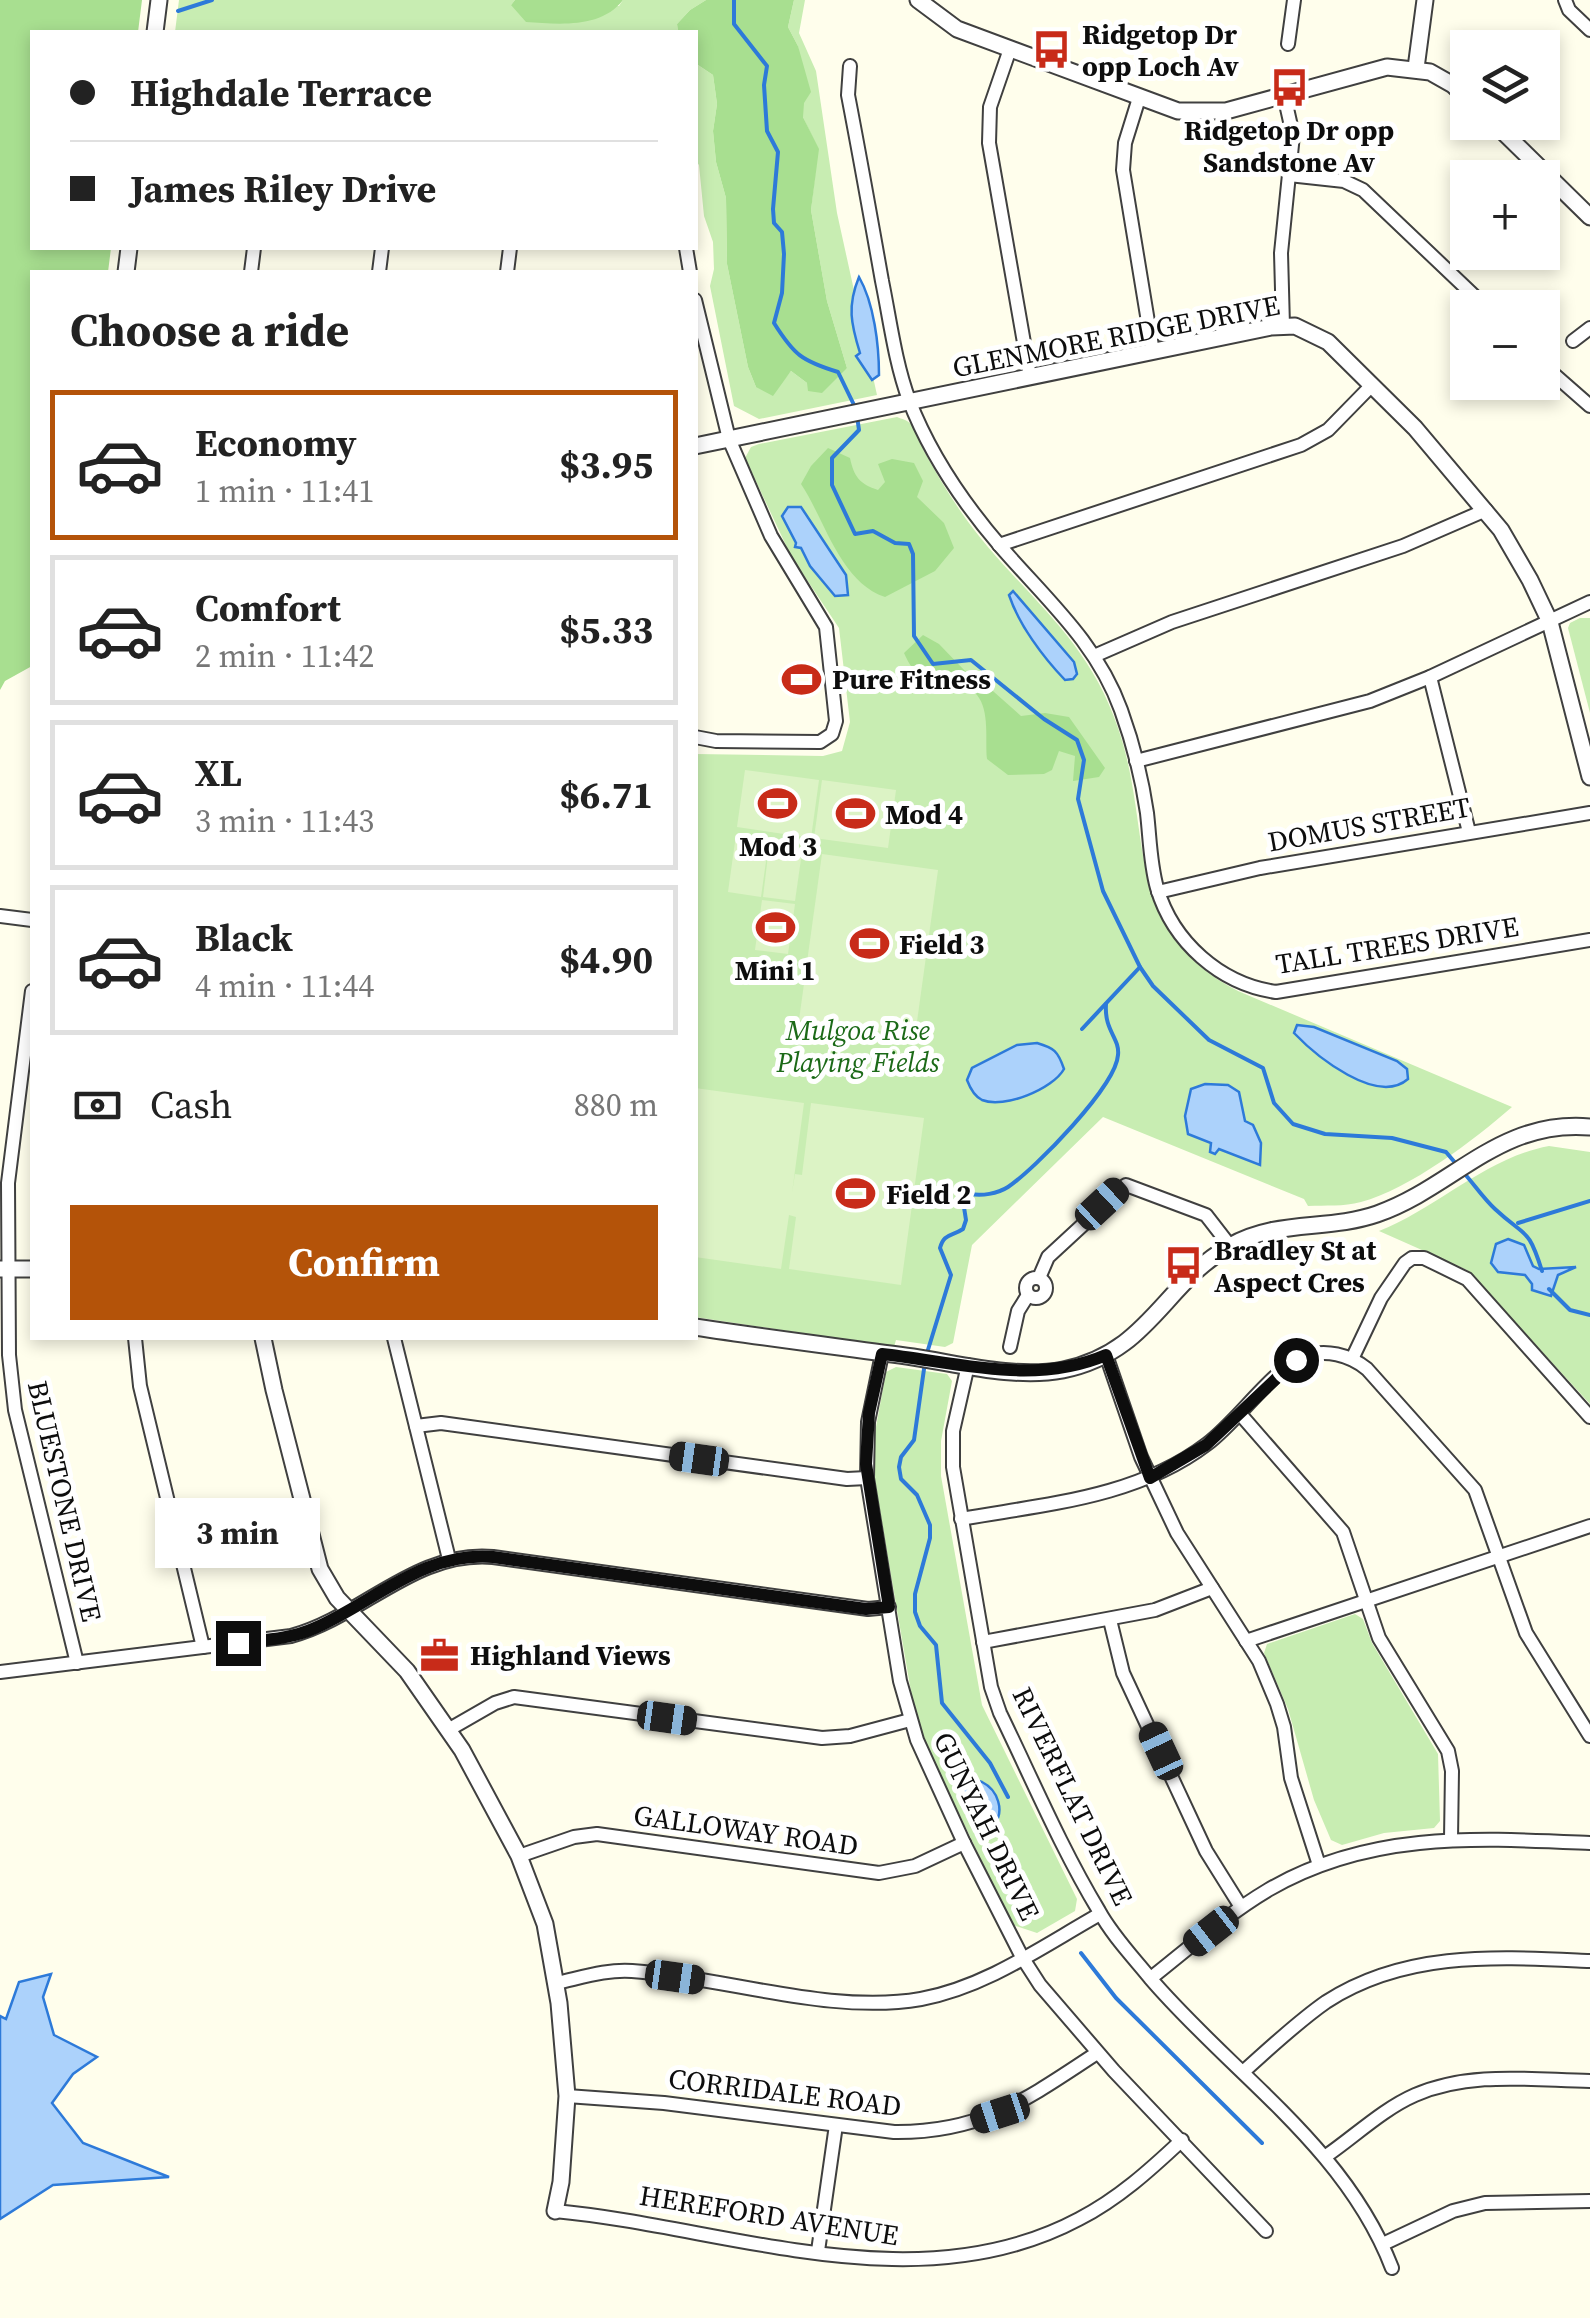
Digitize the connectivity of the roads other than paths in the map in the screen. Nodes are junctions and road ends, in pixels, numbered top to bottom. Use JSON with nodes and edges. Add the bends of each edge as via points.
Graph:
{"nodes":[{"id":1,"x":159,"y":0,"type":"edge"},
{"id":2,"x":918,"y":0,"type":"edge"},
{"id":3,"x":1294,"y":0,"type":"edge"},
{"id":4,"x":1425,"y":0,"type":"edge"},
{"id":5,"x":1565,"y":0,"type":"edge"},
{"id":6,"x":155,"y":30,"type":"edge"},
{"id":7,"x":1590,"y":30,"type":"edge"},
{"id":8,"x":1288,"y":44,"type":"dead end"},
{"id":9,"x":1010,"y":49,"type":"junction"},
{"id":10,"x":850,"y":66,"type":"dead end"},
{"id":11,"x":1416,"y":68,"type":"junction"},
{"id":12,"x":1450,"y":84,"type":"edge"},
{"id":13,"x":1284,"y":95,"type":"junction"},
{"id":14,"x":1139,"y":98,"type":"junction"},
{"id":15,"x":1511,"y":140,"type":"edge"},
{"id":16,"x":1289,"y":175,"type":"junction"},
{"id":17,"x":1590,"y":217,"type":"edge"},
{"id":18,"x":1468,"y":290,"type":"edge"},
{"id":19,"x":698,"y":313,"type":"edge"},
{"id":20,"x":1283,"y":326,"type":"junction"},
{"id":21,"x":1590,"y":328,"type":"edge"},
{"id":22,"x":1573,"y":341,"type":"dead end"},
{"id":23,"x":1152,"y":352,"type":"junction"},
{"id":24,"x":1030,"y":378,"type":"junction"},
{"id":25,"x":1560,"y":380,"type":"edge"},
{"id":26,"x":1372,"y":385,"type":"junction"},
{"id":27,"x":910,"y":402,"type":"junction"},
{"id":28,"x":1590,"y":406,"type":"edge"},
{"id":29,"x":729,"y":439,"type":"junction"},
{"id":30,"x":698,"y":445,"type":"edge"},
{"id":31,"x":1486,"y":510,"type":"junction"},
{"id":32,"x":999,"y":545,"type":"junction"},
{"id":33,"x":1590,"y":602,"type":"edge"},
{"id":34,"x":1550,"y":622,"type":"junction"},
{"id":35,"x":1094,"y":656,"type":"junction"},
{"id":36,"x":1430,"y":677,"type":"junction"},
{"id":37,"x":698,"y":738,"type":"edge"},
{"id":38,"x":1136,"y":760,"type":"junction"},
{"id":39,"x":1590,"y":777,"type":"edge"},
{"id":40,"x":1590,"y":813,"type":"edge"},
{"id":41,"x":1469,"y":832,"type":"junction"},
{"id":42,"x":1158,"y":892,"type":"junction"},
{"id":43,"x":0,"y":916,"type":"edge"},
{"id":44,"x":30,"y":920,"type":"edge"},
{"id":45,"x":1590,"y":940,"type":"edge"},
{"id":46,"x":30,"y":1007,"type":"edge"},
{"id":47,"x":1588,"y":1126,"type":"edge"},
{"id":48,"x":1230,"y":1246,"type":"junction"},
{"id":49,"x":4,"y":1269,"type":"edge"},
{"id":50,"x":30,"y":1269,"type":"edge"},
{"id":51,"x":698,"y":1328,"type":"edge"},
{"id":52,"x":135,"y":1340,"type":"edge"},
{"id":53,"x":263,"y":1340,"type":"edge"},
{"id":54,"x":394,"y":1340,"type":"edge"},
{"id":55,"x":1010,"y":1347,"type":"dead end"},
{"id":56,"x":882,"y":1354,"type":"junction"},
{"id":57,"x":1106,"y":1355,"type":"junction"},
{"id":58,"x":1352,"y":1359,"type":"junction"},
{"id":59,"x":968,"y":1365,"type":"junction"},
{"id":60,"x":1241,"y":1415,"type":"junction"},
{"id":61,"x":1590,"y":1417,"type":"edge"},
{"id":62,"x":416,"y":1426,"type":"junction"},
{"id":63,"x":867,"y":1478,"type":"junction"},
{"id":64,"x":1150,"y":1478,"type":"junction"},
{"id":65,"x":961,"y":1519,"type":"junction"},
{"id":66,"x":1590,"y":1526,"type":"edge"},
{"id":67,"x":1499,"y":1556,"type":"junction"},
{"id":68,"x":450,"y":1559,"type":"junction"},
{"id":69,"x":1212,"y":1588,"type":"junction"},
{"id":70,"x":1366,"y":1599,"type":"junction"},
{"id":71,"x":889,"y":1607,"type":"junction"},
{"id":72,"x":348,"y":1611,"type":"junction"},
{"id":73,"x":1110,"y":1620,"type":"junction"},
{"id":74,"x":1246,"y":1641,"type":"junction"},
{"id":75,"x":983,"y":1642,"type":"junction"},
{"id":76,"x":203,"y":1647,"type":"junction"},
{"id":77,"x":77,"y":1662,"type":"junction"},
{"id":78,"x":0,"y":1672,"type":"edge"},
{"id":79,"x":910,"y":1720,"type":"junction"},
{"id":80,"x":448,"y":1730,"type":"junction"},
{"id":81,"x":1590,"y":1736,"type":"edge"},
{"id":82,"x":1451,"y":1839,"type":"junction"},
{"id":83,"x":964,"y":1843,"type":"junction"},
{"id":84,"x":1590,"y":1844,"type":"edge"},
{"id":85,"x":519,"y":1856,"type":"junction"},
{"id":86,"x":1320,"y":1865,"type":"junction"},
{"id":87,"x":1241,"y":1907,"type":"junction"},
{"id":88,"x":1100,"y":1914,"type":"junction"},
{"id":89,"x":1022,"y":1957,"type":"junction"},
{"id":90,"x":1590,"y":1961,"type":"edge"},
{"id":91,"x":1150,"y":1978,"type":"junction"},
{"id":92,"x":556,"y":1983,"type":"junction"},
{"id":93,"x":1097,"y":2053,"type":"junction"},
{"id":94,"x":1243,"y":2072,"type":"junction"},
{"id":95,"x":1590,"y":2081,"type":"edge"},
{"id":96,"x":567,"y":2096,"type":"junction"},
{"id":97,"x":836,"y":2126,"type":"junction"},
{"id":98,"x":1182,"y":2140,"type":"junction"},
{"id":99,"x":1326,"y":2156,"type":"junction"},
{"id":100,"x":1590,"y":2202,"type":"edge"},
{"id":101,"x":555,"y":2212,"type":"joint"},
{"id":102,"x":1266,"y":2230,"type":"dead end"},
{"id":103,"x":1383,"y":2244,"type":"junction"},
{"id":104,"x":818,"y":2251,"type":"junction"},
{"id":105,"x":1392,"y":2268,"type":"dead end"}],
"edges":[{"from":1,"to":6,"type":"street"},
{"from":2,"to":9,"type":"street","via":[[950,26]]},
{"from":3,"to":8,"type":"street"},
{"from":4,"to":11,"type":"street"},
{"from":5,"to":7,"type":"street"},
{"from":9,"to":14,"type":"street"},
{"from":9,"to":24,"type":"street","via":[[992,101],[988,143]]},
{"from":10,"to":27,"type":"street","name":"TALL TREES DRIVE","via":[[852,114]]},
{"from":11,"to":12,"type":"street"},
{"from":11,"to":13,"type":"street","via":[[1373,69]]},
{"from":13,"to":14,"type":"street","via":[[1208,113]]},
{"from":13,"to":16,"type":"street","via":[[1293,134]]},
{"from":14,"to":23,"type":"street","via":[[1123,177]]},
{"from":15,"to":17,"type":"street"},
{"from":16,"to":18,"type":"street","via":[[1344,181],[1363,190]]},
{"from":16,"to":20,"type":"street"},
{"from":19,"to":29,"type":"street"},
{"from":20,"to":23,"type":"street","name":"GLENMORE RIDGE DRIVE"},
{"from":20,"to":26,"type":"street","name":"GLENMORE RIDGE DRIVE","via":[[1319,335]]},
{"from":21,"to":22,"type":"street"},
{"from":23,"to":24,"type":"street","name":"GLENMORE RIDGE DRIVE"},
{"from":24,"to":27,"type":"street","name":"GLENMORE RIDGE DRIVE"},
{"from":25,"to":28,"type":"street"},
{"from":26,"to":31,"type":"street","name":"GLENMORE RIDGE DRIVE"},
{"from":26,"to":32,"type":"street","via":[[1328,430],[1301,446]]},
{"from":27,"to":29,"type":"street","name":"GLENMORE RIDGE DRIVE"},
{"from":27,"to":32,"type":"street","name":"TALL TREES DRIVE","via":[[950,477]]},
{"from":29,"to":30,"type":"street","name":"GLENMORE RIDGE DRIVE"},
{"from":29,"to":37,"type":"street","via":[[772,536],[826,627],[836,725],[816,742]]},
{"from":31,"to":34,"type":"street","name":"GLENMORE RIDGE DRIVE"},
{"from":31,"to":35,"type":"street"},
{"from":32,"to":35,"type":"street","name":"TALL TREES DRIVE"},
{"from":33,"to":34,"type":"street"},
{"from":34,"to":36,"type":"street"},
{"from":34,"to":39,"type":"street","name":"GLENMORE RIDGE DRIVE"},
{"from":35,"to":38,"type":"street","name":"TALL TREES DRIVE"},
{"from":36,"to":38,"type":"street","via":[[1314,717]]},
{"from":36,"to":41,"type":"street"},
{"from":38,"to":42,"type":"street","name":"TALL TREES DRIVE"},
{"from":40,"to":41,"type":"street","name":"DOMUS STREET"},
{"from":41,"to":42,"type":"street","name":"DOMUS STREET"},
{"from":42,"to":45,"type":"street","name":"TALL TREES DRIVE","via":[[1182,936],[1209,964],[1242,984],[1276,992]]},
{"from":43,"to":44,"type":"street"},
{"from":46,"to":49,"type":"street","name":"BLUESTONE DRIVE"},
{"from":47,"to":48,"type":"street","via":[[1519,1136],[1375,1215],[1274,1229]]},
{"from":48,"to":55,"type":"street","via":[[1206,1215],[1126,1185],[1118,1188],[1027,1283]]},
{"from":48,"to":57,"type":"street","via":[[1190,1277],[1140,1334]]},
{"from":49,"to":50,"type":"street"},
{"from":49,"to":77,"type":"street","name":"BLUESTONE DRIVE","via":[[15,1410]]},
{"from":51,"to":56,"type":"street"},
{"from":52,"to":76,"type":"street","via":[[140,1386]]},
{"from":53,"to":72,"type":"street","via":[[315,1554]]},
{"from":54,"to":62,"type":"street"},
{"from":56,"to":59,"type":"street"},
{"from":56,"to":63,"type":"street","name":"GUNYAH DRIVE","via":[[868,1422]]},
{"from":57,"to":59,"type":"street","via":[[1044,1372]]},
{"from":57,"to":64,"type":"street"},
{"from":58,"to":60,"type":"street","via":[[1304,1356]]},
{"from":58,"to":61,"type":"street","via":[[1380,1298],[1405,1263],[1424,1258],[1467,1279]]},
{"from":58,"to":67,"type":"street","via":[[1471,1484]]},
{"from":59,"to":65,"type":"street","name":"RIVERFLAT DRIVE","via":[[952,1446]]},
{"from":60,"to":64,"type":"street"},
{"from":60,"to":70,"type":"street","via":[[1338,1525]]},
{"from":62,"to":63,"type":"street","via":[[441,1423]]},
{"from":62,"to":68,"type":"street"},
{"from":63,"to":71,"type":"street","name":"GUNYAH DRIVE"},
{"from":64,"to":65,"type":"street","via":[[1100,1494]]},
{"from":64,"to":69,"type":"street"},
{"from":65,"to":75,"type":"street","name":"RIVERFLAT DRIVE"},
{"from":66,"to":67,"type":"street"},
{"from":67,"to":70,"type":"street"},
{"from":67,"to":81,"type":"street","via":[[1526,1633]]},
{"from":68,"to":71,"type":"street","via":[[493,1557]]},
{"from":68,"to":72,"type":"street"},
{"from":69,"to":73,"type":"street"},
{"from":69,"to":74,"type":"street"},
{"from":70,"to":74,"type":"street"},
{"from":70,"to":82,"type":"street","via":[[1379,1638],[1448,1751]]},
{"from":71,"to":79,"type":"street","name":"GUNYAH DRIVE"},
{"from":72,"to":76,"type":"street","via":[[291,1636]]},
{"from":72,"to":80,"type":"street","via":[[407,1672]]},
{"from":73,"to":75,"type":"street"},
{"from":73,"to":87,"type":"street","via":[[1123,1672],[1206,1851]]},
{"from":74,"to":86,"type":"street","via":[[1282,1716],[1291,1778]]},
{"from":75,"to":88,"type":"street","name":"RIVERFLAT DRIVE","via":[[1000,1714]]},
{"from":76,"to":77,"type":"street"},
{"from":77,"to":78,"type":"street"},
{"from":79,"to":80,"type":"street","via":[[822,1738],[514,1697]]},
{"from":79,"to":83,"type":"street","name":"GUNYAH DRIVE"},
{"from":80,"to":85,"type":"street"},
{"from":82,"to":84,"type":"street"},
{"from":82,"to":86,"type":"street","via":[[1369,1848]]},
{"from":83,"to":85,"type":"street","name":"GALLOWAY ROAD","via":[[916,1866],[878,1873],[596,1834]]},
{"from":83,"to":89,"type":"street","name":"GUNYAH DRIVE"},
{"from":85,"to":92,"type":"street","via":[[545,1924]]},
{"from":86,"to":87,"type":"street"},
{"from":87,"to":91,"type":"street"},
{"from":88,"to":89,"type":"street"},
{"from":88,"to":91,"type":"street","name":"RIVERFLAT DRIVE"},
{"from":89,"to":92,"type":"street","via":[[967,1986],[890,2002],[631,1971]]},
{"from":89,"to":93,"type":"street","name":"GUNYAH DRIVE"},
{"from":90,"to":94,"type":"street","via":[[1434,1961],[1374,1977],[1329,2000]]},
{"from":91,"to":94,"type":"street","name":"RIVERFLAT DRIVE"},
{"from":92,"to":96,"type":"street"},
{"from":93,"to":97,"type":"street","name":"CORRIDALE ROAD","via":[[1017,2105],[974,2122],[910,2132]]},
{"from":93,"to":98,"type":"street","name":"GUNYAH DRIVE"},
{"from":94,"to":99,"type":"street","name":"RIVERFLAT DRIVE"},
{"from":95,"to":99,"type":"street","via":[[1452,2082],[1412,2096]]},
{"from":96,"to":97,"type":"street","name":"CORRIDALE ROAD"},
{"from":96,"to":101,"type":"street"},
{"from":97,"to":104,"type":"street"},
{"from":98,"to":102,"type":"street","name":"GUNYAH DRIVE"},
{"from":98,"to":104,"type":"street","name":"HEREFORD AVENUE","via":[[1104,2205],[1028,2242],[922,2261]]},
{"from":99,"to":103,"type":"street","name":"RIVERFLAT DRIVE"},
{"from":100,"to":103,"type":"street","via":[[1485,2203]]},
{"from":101,"to":104,"type":"street","name":"HEREFORD AVENUE"},
{"from":103,"to":105,"type":"street","name":"RIVERFLAT DRIVE"}]}
